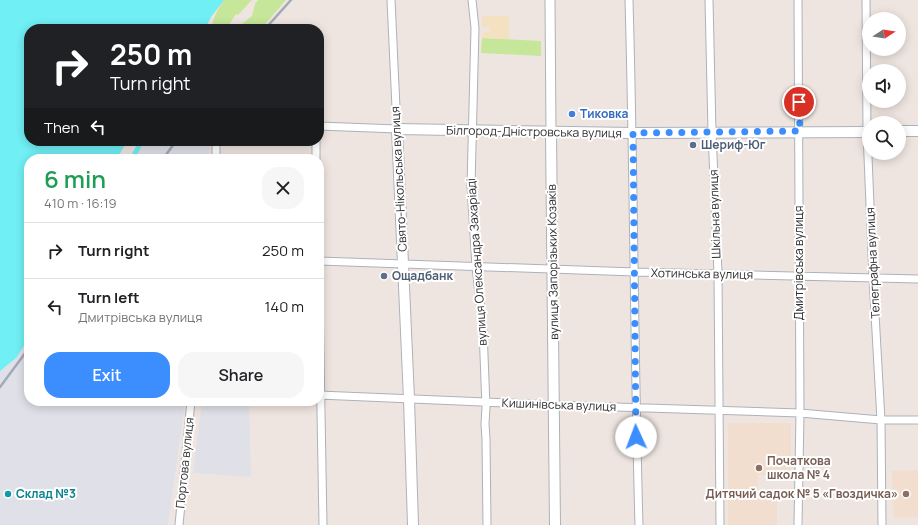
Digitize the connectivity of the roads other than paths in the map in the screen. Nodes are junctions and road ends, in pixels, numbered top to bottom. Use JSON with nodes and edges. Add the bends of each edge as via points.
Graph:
{"nodes":[{"id":1,"x":391,"y":0,"type":"edge"},
{"id":2,"x":472,"y":0,"type":"edge"},
{"id":3,"x":550,"y":0,"type":"edge"},
{"id":4,"x":629,"y":0,"type":"edge"},
{"id":5,"x":709,"y":0,"type":"edge"},
{"id":6,"x":798,"y":0,"type":"edge"},
{"id":7,"x":866,"y":0,"type":"edge"},
{"id":8,"x":868,"y":116,"type":"edge"},
{"id":9,"x":324,"y":126,"type":"edge"},
{"id":10,"x":397,"y":129,"type":"junction"},
{"id":11,"x":473,"y":131,"type":"junction"},
{"id":12,"x":800,"y":131,"type":"junction"},
{"id":13,"x":906,"y":131,"type":"edge"},
{"id":14,"x":918,"y":131,"type":"edge"},
{"id":15,"x":551,"y":132,"type":"junction"},
{"id":16,"x":712,"y":132,"type":"junction"},
{"id":17,"x":862,"y":132,"type":"edge"},
{"id":18,"x":633,"y":133,"type":"junction"},
{"id":19,"x":869,"y":160,"type":"edge"},
{"id":20,"x":324,"y":261,"type":"edge"},
{"id":21,"x":403,"y":263,"type":"junction"},
{"id":22,"x":476,"y":267,"type":"junction"},
{"id":23,"x":553,"y":270,"type":"junction"},
{"id":24,"x":634,"y":272,"type":"junction"},
{"id":25,"x":718,"y":274,"type":"junction"},
{"id":26,"x":799,"y":276,"type":"junction"},
{"id":27,"x":873,"y":278,"type":"junction"},
{"id":28,"x":918,"y":278,"type":"edge"},
{"id":29,"x":324,"y":395,"type":"edge"},
{"id":30,"x":409,"y":399,"type":"junction"},
{"id":31,"x":486,"y":402,"type":"junction"},
{"id":32,"x":554,"y":405,"type":"junction"},
{"id":33,"x":191,"y":406,"type":"edge"},
{"id":34,"x":320,"y":406,"type":"edge"},
{"id":35,"x":635,"y":408,"type":"junction"},
{"id":36,"x":719,"y":411,"type":"junction"},
{"id":37,"x":800,"y":413,"type":"junction"},
{"id":38,"x":881,"y":420,"type":"junction"},
{"id":39,"x":918,"y":420,"type":"edge"},
{"id":40,"x":179,"y":525,"type":"edge"},
{"id":41,"x":323,"y":525,"type":"edge"},
{"id":42,"x":413,"y":525,"type":"edge"},
{"id":43,"x":487,"y":525,"type":"edge"},
{"id":44,"x":555,"y":525,"type":"edge"},
{"id":45,"x":639,"y":525,"type":"edge"},
{"id":46,"x":720,"y":525,"type":"edge"},
{"id":47,"x":798,"y":525,"type":"edge"},
{"id":48,"x":882,"y":525,"type":"edge"}],
"edges":[{"from":1,"to":10,"type":"street","name":"Свято-Нікольська вулиця"},
{"from":2,"to":11,"type":"street","name":"вулиця Олександра Захаріаді","via":[[475,28]]},
{"from":3,"to":15,"type":"street","name":"вулиця Запорізьких Козаків"},
{"from":4,"to":18,"type":"street"},
{"from":5,"to":16,"type":"street","name":"Шкільна вулиця"},
{"from":6,"to":12,"type":"street","name":"Дмитрівська вулиця"},
{"from":7,"to":8,"type":"street","name":"Телеграфна вулиця"},
{"from":9,"to":10,"type":"street","name":"Білгород-Дністровська вулиця"},
{"from":10,"to":11,"type":"main road","name":"Білгород-Дністровська вулиця"},
{"from":10,"to":21,"type":"main road","name":"Свято-Нікольська вулиця"},
{"from":11,"to":15,"type":"main road","name":"Білгород-Дністровська вулиця"},
{"from":11,"to":22,"type":"street","name":"вулиця Олександра Захаріаді","via":[[471,186]]},
{"from":12,"to":16,"type":"main road","name":"Білгород-Дністровська вулиця"},
{"from":12,"to":17,"type":"main road","name":"Білгород-Дністровська вулиця"},
{"from":12,"to":26,"type":"street","name":"Дмитрівська вулиця"},
{"from":13,"to":14,"type":"main road"},
{"from":15,"to":18,"type":"main road","name":"Білгород-Дністровська вулиця"},
{"from":15,"to":23,"type":"main road","name":"вулиця Запорізьких Козаків"},
{"from":16,"to":18,"type":"main road","name":"Білгород-Дністровська вулиця"},
{"from":16,"to":25,"type":"street","name":"Шкільна вулиця"},
{"from":18,"to":24,"type":"street"},
{"from":19,"to":27,"type":"street","name":"Телеграфна вулиця"},
{"from":20,"to":21,"type":"street","name":"Хотинська вулиця"},
{"from":21,"to":22,"type":"street","name":"Хотинська вулиця"},
{"from":21,"to":30,"type":"main road","name":"Свято-Нікольська вулиця"},
{"from":22,"to":23,"type":"street","name":"Хотинська вулиця"},
{"from":22,"to":31,"type":"street","name":"вулиця Олександра Захаріаді","via":[[483,324]]},
{"from":23,"to":24,"type":"street","name":"Хотинська вулиця"},
{"from":23,"to":32,"type":"main road","name":"вулиця Запорізьких Козаків"},
{"from":24,"to":25,"type":"street","name":"Хотинська вулиця"},
{"from":24,"to":35,"type":"street"},
{"from":25,"to":26,"type":"street","name":"Хотинська вулиця"},
{"from":25,"to":36,"type":"street","name":"Шкільна вулиця"},
{"from":26,"to":27,"type":"street","name":"Хотинська вулиця"},
{"from":26,"to":37,"type":"street","name":"Дмитрівська вулиця"},
{"from":27,"to":28,"type":"street","name":"Хотинська вулиця"},
{"from":27,"to":38,"type":"street","name":"Телеграфна вулиця"},
{"from":29,"to":30,"type":"street","name":"Кишинівська вулиця"},
{"from":30,"to":31,"type":"street","name":"Кишинівська вулиця"},
{"from":30,"to":42,"type":"main road","name":"Свято-Нікольська вулиця"},
{"from":31,"to":32,"type":"street","name":"Кишинівська вулиця"},
{"from":31,"to":43,"type":"street","name":"вулиця Олександра Захаріаді"},
{"from":32,"to":35,"type":"street","name":"Кишинівська вулиця"},
{"from":32,"to":44,"type":"main road","name":"вулиця Запорізьких Козаків"},
{"from":33,"to":40,"type":"street","name":"Портова вулиця"},
{"from":34,"to":41,"type":"street"},
{"from":35,"to":36,"type":"street","name":"Кишинівська вулиця"},
{"from":35,"to":45,"type":"street"},
{"from":36,"to":37,"type":"street","name":"Кишинівська вулиця"},
{"from":36,"to":46,"type":"street","name":"Шкільна вулиця"},
{"from":37,"to":38,"type":"street","name":"Кишинівська вулиця"},
{"from":37,"to":47,"type":"street","name":"Дмитрівська вулиця"},
{"from":38,"to":39,"type":"street","name":"Кишинівська вулиця"},
{"from":38,"to":48,"type":"street","name":"Телеграфна вулиця"}]}
